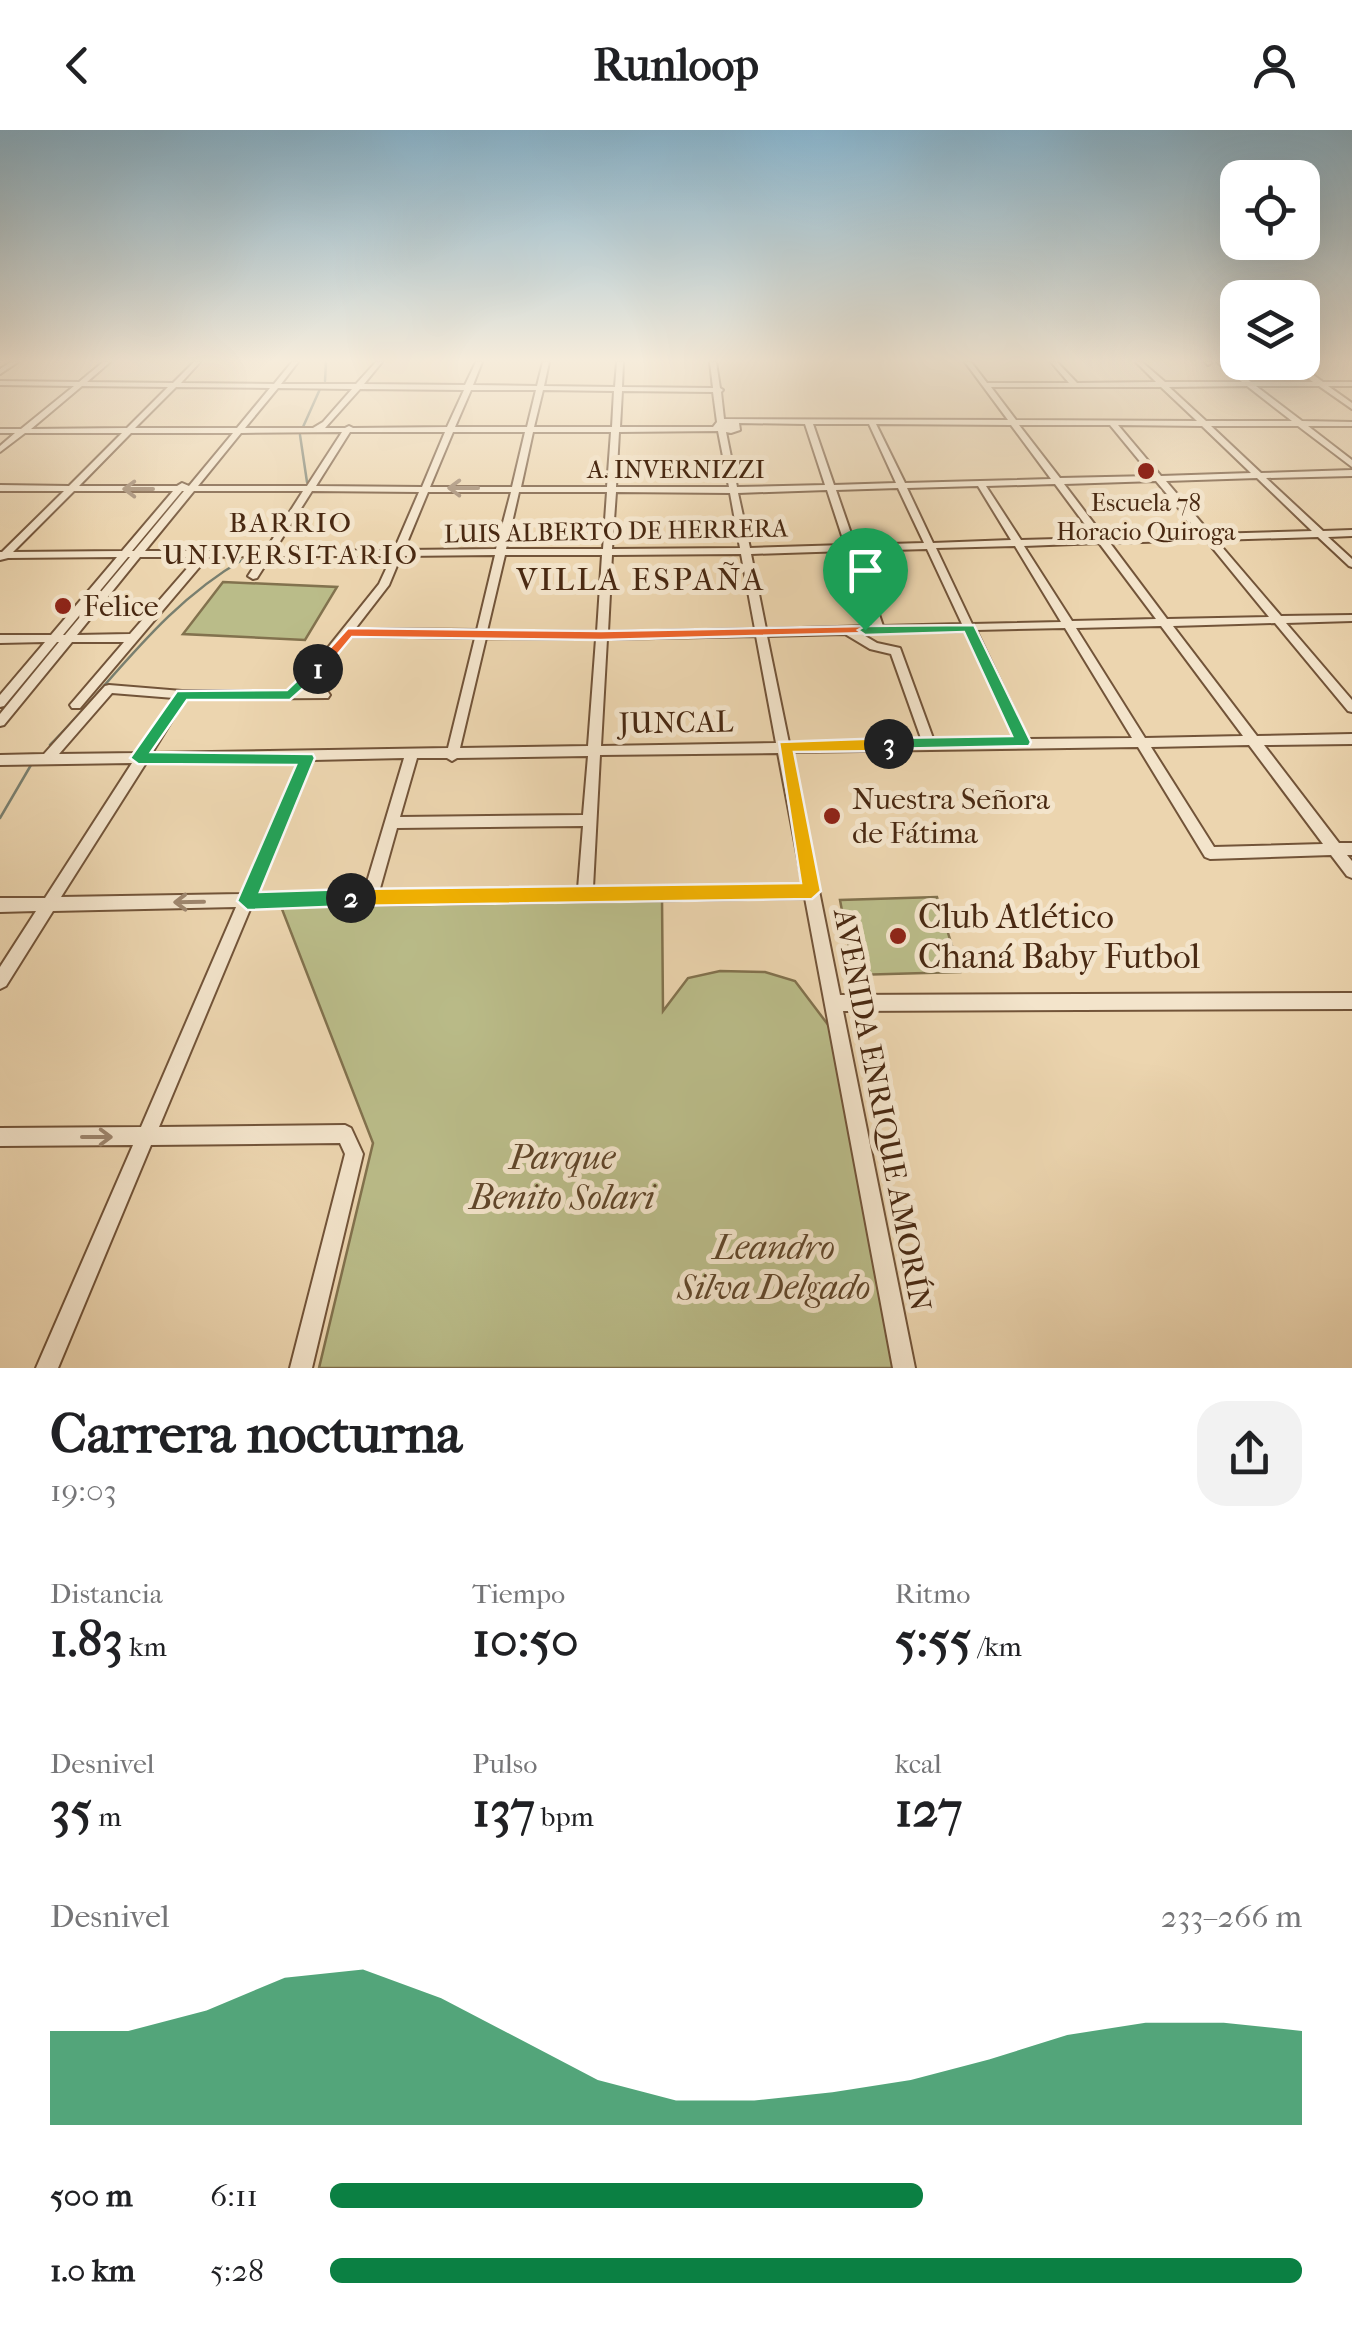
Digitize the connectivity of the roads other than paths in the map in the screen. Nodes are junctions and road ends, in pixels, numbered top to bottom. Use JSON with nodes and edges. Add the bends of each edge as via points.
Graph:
{"nodes":[{"id":1,"x":36,"y":420,"type":"edge"},
{"id":2,"x":137,"y":420,"type":"edge"},
{"id":3,"x":242,"y":420,"type":"edge"},
{"id":4,"x":330,"y":420,"type":"edge"},
{"id":5,"x":455,"y":420,"type":"edge"},
{"id":6,"x":533,"y":420,"type":"edge"},
{"id":7,"x":615,"y":420,"type":"edge"},
{"id":8,"x":725,"y":420,"type":"edge"},
{"id":9,"x":1012,"y":420,"type":"edge"},
{"id":10,"x":1203,"y":420,"type":"edge"},
{"id":11,"x":1295,"y":420,"type":"edge"},
{"id":12,"x":326,"y":424,"type":"junction"},
{"id":13,"x":1114,"y":424,"type":"junction"},
{"id":14,"x":1208,"y":424,"type":"junction"},
{"id":15,"x":1301,"y":424,"type":"junction"},
{"id":16,"x":1352,"y":424,"type":"edge"},
{"id":17,"x":1016,"y":425,"type":"junction"},
{"id":18,"x":726,"y":426,"type":"junction"},
{"id":19,"x":809,"y":426,"type":"junction"},
{"id":20,"x":874,"y":426,"type":"junction"},
{"id":21,"x":614,"y":427,"type":"junction"},
{"id":22,"x":452,"y":428,"type":"junction"},
{"id":23,"x":531,"y":428,"type":"junction"},
{"id":24,"x":348,"y":429,"type":"junction"},
{"id":25,"x":0,"y":431,"type":"edge"},
{"id":26,"x":22,"y":431,"type":"junction"},
{"id":27,"x":124,"y":432,"type":"junction"},
{"id":28,"x":232,"y":432,"type":"junction"},
{"id":29,"x":311,"y":432,"type":"junction"},
{"id":30,"x":0,"y":450,"type":"edge"},
{"id":31,"x":1352,"y":464,"type":"edge"},
{"id":32,"x":1352,"y":473,"type":"edge"},
{"id":33,"x":1264,"y":476,"type":"junction"},
{"id":34,"x":1159,"y":478,"type":"junction"},
{"id":35,"x":1060,"y":482,"type":"junction"},
{"id":36,"x":982,"y":484,"type":"junction"},
{"id":37,"x":902,"y":486,"type":"junction"},
{"id":38,"x":0,"y":488,"type":"edge"},
{"id":39,"x":68,"y":488,"type":"junction"},
{"id":40,"x":517,"y":488,"type":"junction"},
{"id":41,"x":610,"y":488,"type":"junction"},
{"id":42,"x":830,"y":488,"type":"junction"},
{"id":43,"x":185,"y":489,"type":"junction"},
{"id":44,"x":426,"y":489,"type":"junction"},
{"id":45,"x":308,"y":490,"type":"junction"},
{"id":46,"x":735,"y":490,"type":"junction"},
{"id":47,"x":1352,"y":533,"type":"edge"},
{"id":48,"x":1321,"y":534,"type":"junction"},
{"id":49,"x":1208,"y":537,"type":"junction"},
{"id":50,"x":1102,"y":540,"type":"junction"},
{"id":51,"x":1017,"y":542,"type":"junction"},
{"id":52,"x":930,"y":545,"type":"junction"},
{"id":53,"x":851,"y":547,"type":"junction"},
{"id":54,"x":748,"y":551,"type":"junction"},
{"id":55,"x":606,"y":552,"type":"junction"},
{"id":56,"x":131,"y":554,"type":"junction"},
{"id":57,"x":205,"y":554,"type":"junction"},
{"id":58,"x":267,"y":554,"type":"junction"},
{"id":59,"x":399,"y":554,"type":"junction"},
{"id":60,"x":503,"y":554,"type":"junction"},
{"id":61,"x":2,"y":556,"type":"edge"},
{"id":62,"x":1352,"y":564,"type":"edge"},
{"id":63,"x":253,"y":576,"type":"dead end"},
{"id":64,"x":1352,"y":618,"type":"edge"},
{"id":65,"x":1278,"y":620,"type":"junction"},
{"id":66,"x":1166,"y":623,"type":"junction"},
{"id":67,"x":1068,"y":626,"type":"junction"},
{"id":68,"x":969,"y":628,"type":"junction"},
{"id":69,"x":879,"y":630,"type":"junction"},
{"id":70,"x":847,"y":631,"type":"junction"},
{"id":71,"x":348,"y":632,"type":"junction"},
{"id":72,"x":762,"y":632,"type":"junction"},
{"id":73,"x":484,"y":635,"type":"junction"},
{"id":74,"x":601,"y":636,"type":"junction"},
{"id":75,"x":55,"y":638,"type":"junction"},
{"id":76,"x":68,"y":638,"type":"junction"},
{"id":77,"x":130,"y":638,"type":"junction"},
{"id":78,"x":0,"y":639,"type":"edge"},
{"id":79,"x":182,"y":695,"type":"junction"},
{"id":80,"x":290,"y":695,"type":"junction"},
{"id":81,"x":324,"y":695,"type":"dead end"},
{"id":82,"x":0,"y":703,"type":"edge"},
{"id":83,"x":76,"y":705,"type":"dead end"},
{"id":84,"x":1352,"y":708,"type":"edge"},
{"id":85,"x":0,"y":722,"type":"edge"},
{"id":86,"x":1253,"y":738,"type":"junction"},
{"id":87,"x":1352,"y":739,"type":"edge"},
{"id":88,"x":1139,"y":740,"type":"junction"},
{"id":89,"x":1023,"y":742,"type":"junction"},
{"id":90,"x":930,"y":744,"type":"junction"},
{"id":91,"x":784,"y":746,"type":"junction"},
{"id":92,"x":593,"y":750,"type":"junction"},
{"id":93,"x":452,"y":756,"type":"junction"},
{"id":94,"x":411,"y":757,"type":"junction"},
{"id":95,"x":138,"y":758,"type":"junction"},
{"id":96,"x":307,"y":758,"type":"junction"},
{"id":97,"x":0,"y":760,"type":"edge"},
{"id":98,"x":47,"y":760,"type":"junction"},
{"id":99,"x":588,"y":820,"type":"junction"},
{"id":100,"x":391,"y":824,"type":"junction"},
{"id":101,"x":1344,"y":850,"type":"edge"},
{"id":102,"x":1352,"y":872,"type":"edge"},
{"id":103,"x":812,"y":891,"type":"junction"},
{"id":104,"x":585,"y":894,"type":"junction"},
{"id":105,"x":370,"y":897,"type":"junction"},
{"id":106,"x":247,"y":901,"type":"junction"},
{"id":107,"x":0,"y":905,"type":"edge"},
{"id":108,"x":48,"y":905,"type":"junction"},
{"id":109,"x":0,"y":981,"type":"edge"},
{"id":110,"x":1352,"y":1001,"type":"edge"},
{"id":111,"x":834,"y":1003,"type":"junction"},
{"id":112,"x":149,"y":1136,"type":"junction"},
{"id":113,"x":0,"y":1137,"type":"edge"},
{"id":114,"x":48,"y":1368,"type":"edge"},
{"id":115,"x":301,"y":1368,"type":"edge"},
{"id":116,"x":904,"y":1368,"type":"edge"}],
"edges":[{"from":1,"to":26,"type":"street"},
{"from":2,"to":27,"type":"street"},
{"from":3,"to":28,"type":"street"},
{"from":4,"to":12,"type":"street"},
{"from":5,"to":22,"type":"street"},
{"from":6,"to":23,"type":"street"},
{"from":7,"to":21,"type":"street"},
{"from":8,"to":18,"type":"street","name":"AVENIDA ENRIQUE AMORÍN"},
{"from":9,"to":17,"type":"street"},
{"from":10,"to":14,"type":"street"},
{"from":11,"to":15,"type":"street"},
{"from":12,"to":24,"type":"street"},
{"from":12,"to":29,"type":"street"},
{"from":13,"to":14,"type":"street"},
{"from":13,"to":17,"type":"street"},
{"from":13,"to":34,"type":"street"},
{"from":14,"to":15,"type":"street"},
{"from":14,"to":33,"type":"street"},
{"from":15,"to":16,"type":"street"},
{"from":15,"to":31,"type":"street"},
{"from":17,"to":20,"type":"street"},
{"from":17,"to":35,"type":"street"},
{"from":18,"to":19,"type":"street"},
{"from":18,"to":21,"type":"street"},
{"from":18,"to":46,"type":"street","name":"AVENIDA ENRIQUE AMORÍN"},
{"from":19,"to":20,"type":"street"},
{"from":19,"to":42,"type":"street"},
{"from":20,"to":37,"type":"street"},
{"from":21,"to":23,"type":"street"},
{"from":21,"to":41,"type":"street"},
{"from":22,"to":23,"type":"street"},
{"from":22,"to":24,"type":"street"},
{"from":22,"to":44,"type":"street"},
{"from":23,"to":40,"type":"street"},
{"from":24,"to":29,"type":"street"},
{"from":24,"to":45,"type":"street"},
{"from":25,"to":26,"type":"street"},
{"from":26,"to":27,"type":"street"},
{"from":26,"to":30,"type":"street"},
{"from":27,"to":28,"type":"street"},
{"from":27,"to":39,"type":"street"},
{"from":28,"to":29,"type":"street"},
{"from":28,"to":43,"type":"street"},
{"from":32,"to":33,"type":"street","name":"A. INVERNIZZI"},
{"from":33,"to":34,"type":"street","name":"A. INVERNIZZI"},
{"from":33,"to":48,"type":"street"},
{"from":34,"to":35,"type":"street","name":"A. INVERNIZZI"},
{"from":34,"to":49,"type":"street"},
{"from":35,"to":36,"type":"street","name":"A. INVERNIZZI"},
{"from":35,"to":50,"type":"street"},
{"from":36,"to":37,"type":"street","name":"A. INVERNIZZI"},
{"from":36,"to":51,"type":"street"},
{"from":37,"to":42,"type":"street","name":"A. INVERNIZZI"},
{"from":37,"to":52,"type":"street"},
{"from":38,"to":39,"type":"street","name":"A. INVERNIZZI"},
{"from":43,"to":39,"type":"street","name":"A. INVERNIZZI","one_way":true},
{"from":39,"to":61,"type":"street"},
{"from":40,"to":41,"type":"street","name":"A. INVERNIZZI"},
{"from":40,"to":44,"type":"street","name":"A. INVERNIZZI","one_way":true},
{"from":40,"to":60,"type":"street"},
{"from":41,"to":46,"type":"street","name":"A. INVERNIZZI"},
{"from":41,"to":55,"type":"street"},
{"from":42,"to":46,"type":"street","name":"A. INVERNIZZI"},
{"from":42,"to":53,"type":"street"},
{"from":43,"to":45,"type":"street","name":"A. INVERNIZZI"},
{"from":43,"to":56,"type":"street"},
{"from":44,"to":45,"type":"street","name":"A. INVERNIZZI"},
{"from":44,"to":59,"type":"street"},
{"from":45,"to":58,"type":"street"},
{"from":46,"to":54,"type":"street","name":"AVENIDA ENRIQUE AMORÍN"},
{"from":47,"to":48,"type":"street","name":"LUIS ALBERTO DE HERRERA"},
{"from":48,"to":49,"type":"street","name":"LUIS ALBERTO DE HERRERA"},
{"from":48,"to":62,"type":"street"},
{"from":49,"to":50,"type":"street","name":"LUIS ALBERTO DE HERRERA"},
{"from":49,"to":65,"type":"street"},
{"from":50,"to":51,"type":"street","name":"LUIS ALBERTO DE HERRERA"},
{"from":50,"to":66,"type":"street"},
{"from":51,"to":52,"type":"street","name":"LUIS ALBERTO DE HERRERA"},
{"from":51,"to":67,"type":"street"},
{"from":52,"to":53,"type":"street","name":"LUIS ALBERTO DE HERRERA"},
{"from":52,"to":68,"type":"street"},
{"from":53,"to":54,"type":"street","name":"LUIS ALBERTO DE HERRERA"},
{"from":53,"to":69,"type":"street"},
{"from":54,"to":55,"type":"street","name":"LUIS ALBERTO DE HERRERA"},
{"from":54,"to":72,"type":"street","name":"AVENIDA ENRIQUE AMORÍN"},
{"from":55,"to":60,"type":"street","name":"LUIS ALBERTO DE HERRERA"},
{"from":55,"to":74,"type":"street"},
{"from":56,"to":57,"type":"street","name":"LUIS ALBERTO DE HERRERA"},
{"from":56,"to":61,"type":"street","name":"LUIS ALBERTO DE HERRERA"},
{"from":56,"to":75,"type":"street"},
{"from":56,"to":76,"type":"street"},
{"from":57,"to":58,"type":"street","name":"LUIS ALBERTO DE HERRERA"},
{"from":57,"to":77,"type":"street"},
{"from":58,"to":59,"type":"street","name":"LUIS ALBERTO DE HERRERA"},
{"from":58,"to":63,"type":"street"},
{"from":59,"to":60,"type":"street","name":"LUIS ALBERTO DE HERRERA"},
{"from":59,"to":71,"type":"street"},
{"from":60,"to":73,"type":"street"},
{"from":64,"to":65,"type":"street"},
{"from":65,"to":66,"type":"street"},
{"from":65,"to":84,"type":"street"},
{"from":66,"to":67,"type":"street"},
{"from":66,"to":86,"type":"street"},
{"from":67,"to":68,"type":"street"},
{"from":67,"to":88,"type":"street"},
{"from":68,"to":69,"type":"street"},
{"from":68,"to":89,"type":"street"},
{"from":69,"to":70,"type":"street"},
{"from":70,"to":72,"type":"street"},
{"from":70,"to":90,"type":"street","via":[[896,651]]},
{"from":71,"to":73,"type":"street"},
{"from":71,"to":80,"type":"street"},
{"from":72,"to":74,"type":"street"},
{"from":72,"to":91,"type":"street","name":"AVENIDA ENRIQUE AMORÍN"},
{"from":73,"to":74,"type":"street"},
{"from":73,"to":93,"type":"street"},
{"from":74,"to":92,"type":"street"},
{"from":75,"to":76,"type":"street"},
{"from":75,"to":78,"type":"street"},
{"from":75,"to":82,"type":"street"},
{"from":76,"to":77,"type":"street"},
{"from":76,"to":85,"type":"street"},
{"from":77,"to":83,"type":"street"},
{"from":79,"to":80,"type":"street"},
{"from":79,"to":95,"type":"street"},
{"from":79,"to":98,"type":"street","via":[[110,689]]},
{"from":80,"to":81,"type":"street"},
{"from":86,"to":87,"type":"street","name":"JUNCAL"},
{"from":86,"to":88,"type":"street","name":"JUNCAL"},
{"from":86,"to":101,"type":"street"},
{"from":88,"to":89,"type":"street","name":"JUNCAL"},
{"from":88,"to":101,"type":"street","via":[[1210,853]]},
{"from":89,"to":90,"type":"street","name":"JUNCAL"},
{"from":90,"to":91,"type":"street","name":"JUNCAL"},
{"from":91,"to":92,"type":"street","name":"JUNCAL"},
{"from":91,"to":103,"type":"street","name":"AVENIDA ENRIQUE AMORÍN"},
{"from":92,"to":93,"type":"street","name":"JUNCAL"},
{"from":92,"to":99,"type":"street"},
{"from":93,"to":94,"type":"street","name":"JUNCAL"},
{"from":94,"to":96,"type":"street","name":"JUNCAL"},
{"from":94,"to":100,"type":"street"},
{"from":95,"to":96,"type":"street","name":"JUNCAL"},
{"from":95,"to":98,"type":"street","name":"JUNCAL"},
{"from":95,"to":108,"type":"street"},
{"from":96,"to":106,"type":"street"},
{"from":97,"to":98,"type":"street","name":"JUNCAL"},
{"from":99,"to":100,"type":"street"},
{"from":99,"to":104,"type":"street"},
{"from":100,"to":105,"type":"street"},
{"from":101,"to":102,"type":"street"},
{"from":103,"to":104,"type":"street"},
{"from":103,"to":111,"type":"street","name":"AVENIDA ENRIQUE AMORÍN"},
{"from":104,"to":105,"type":"street"},
{"from":105,"to":106,"type":"street"},
{"from":106,"to":108,"type":"street","one_way":true},
{"from":106,"to":112,"type":"street"},
{"from":107,"to":108,"type":"street"},
{"from":108,"to":109,"type":"street"},
{"from":110,"to":111,"type":"street"},
{"from":111,"to":116,"type":"street","name":"AVENIDA ENRIQUE AMORÍN"},
{"from":113,"to":112,"type":"street","one_way":true},
{"from":112,"to":114,"type":"street"},
{"from":112,"to":115,"type":"street","via":[[345,1134],[354,1154]]}]}
